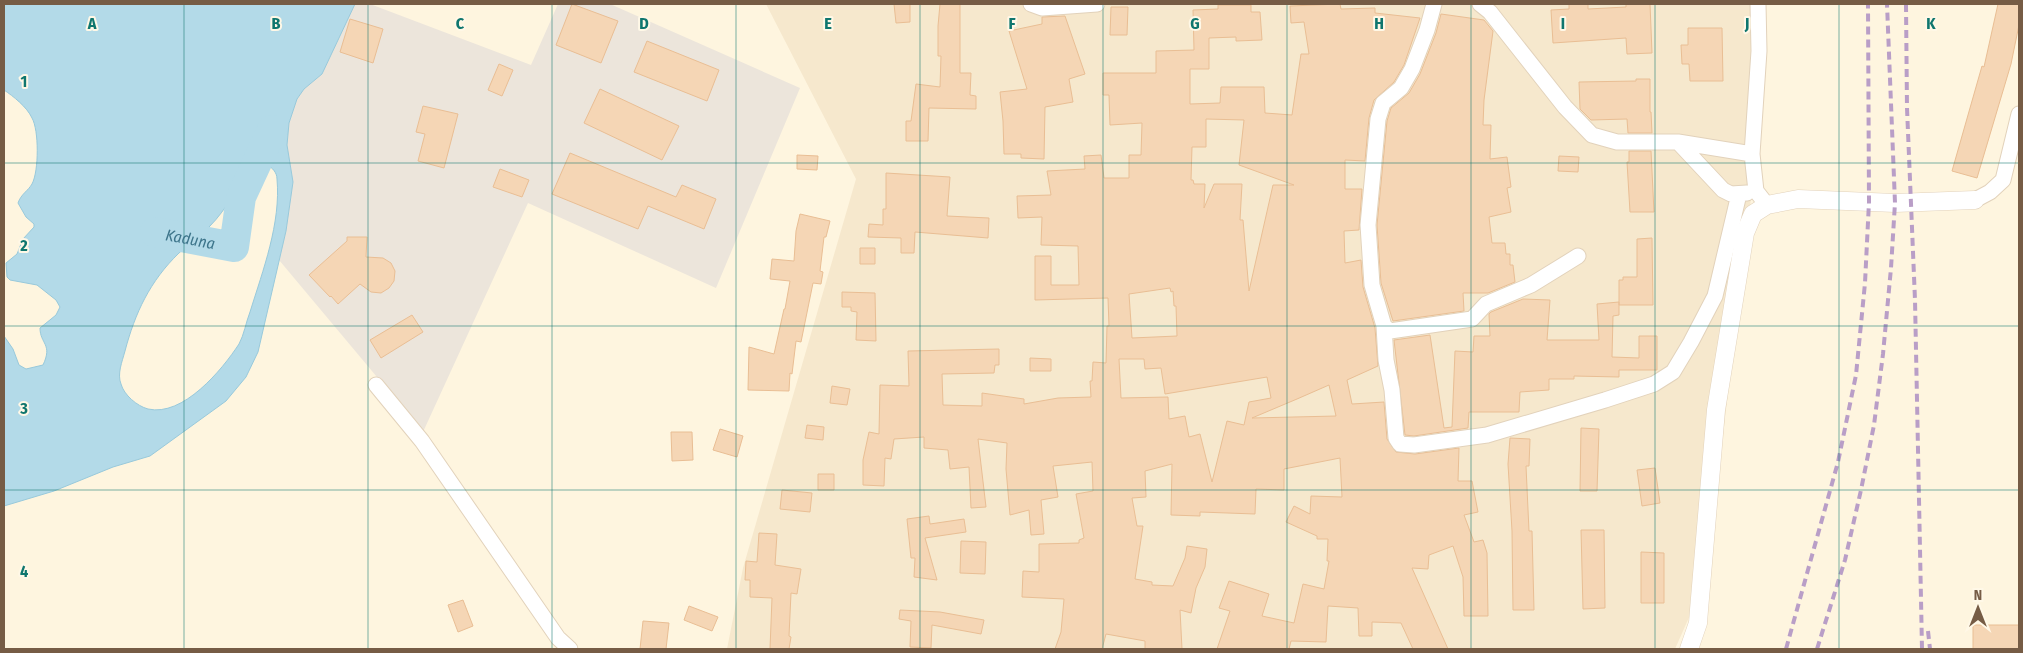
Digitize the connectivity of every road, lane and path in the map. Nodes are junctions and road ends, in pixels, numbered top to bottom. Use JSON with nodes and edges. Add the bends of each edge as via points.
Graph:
{"nodes":[{"id":1,"x":1031,"y":4,"type":"edge"},
{"id":2,"x":1096,"y":4,"type":"edge"},
{"id":3,"x":1434,"y":4,"type":"edge"},
{"id":4,"x":1480,"y":4,"type":"edge"},
{"id":5,"x":1758,"y":4,"type":"edge"},
{"id":6,"x":2019,"y":114,"type":"edge"},
{"id":7,"x":1678,"y":142,"type":"junction"},
{"id":8,"x":1752,"y":154,"type":"junction"},
{"id":9,"x":1756,"y":191,"type":"junction"},
{"id":10,"x":1738,"y":194,"type":"junction"},
{"id":11,"x":1975,"y":200,"type":"joint"},
{"id":12,"x":1767,"y":205,"type":"junction"},
{"id":13,"x":1578,"y":256,"type":"dead end"},
{"id":14,"x":1384,"y":326,"type":"junction"},
{"id":15,"x":376,"y":384,"type":"dead end"},
{"id":16,"x":570,"y":649,"type":"edge"},
{"id":17,"x":1689,"y":649,"type":"edge"}],
"edges":[{"from":1,"to":2,"type":"street","via":[[1042,8]]},
{"from":3,"to":14,"type":"street","via":[[1412,68],[1401,88],[1383,103],[1378,120],[1368,225],[1372,285]]},
{"from":4,"to":7,"type":"street","via":[[1592,135],[1617,142]]},
{"from":5,"to":8,"type":"street","via":[[1760,51]]},
{"from":6,"to":11,"type":"street","via":[[2003,180]]},
{"from":7,"to":8,"type":"street"},
{"from":7,"to":10,"type":"street","via":[[1723,190]]},
{"from":8,"to":9,"type":"street"},
{"from":9,"to":10,"type":"street"},
{"from":9,"to":12,"type":"street"},
{"from":10,"to":14,"type":"street","via":[[1715,296],[1673,372],[1654,384],[1488,435],[1400,444],[1396,438]]},
{"from":11,"to":12,"type":"street","via":[[1894,203],[1798,199]]},
{"from":12,"to":17,"type":"street","via":[[1753,214],[1745,233],[1716,410],[1699,617]]},
{"from":13,"to":14,"type":"street","via":[[1531,285],[1486,304],[1472,318],[1390,331]]},
{"from":15,"to":16,"type":"street","via":[[422,441],[558,638]]}]}
